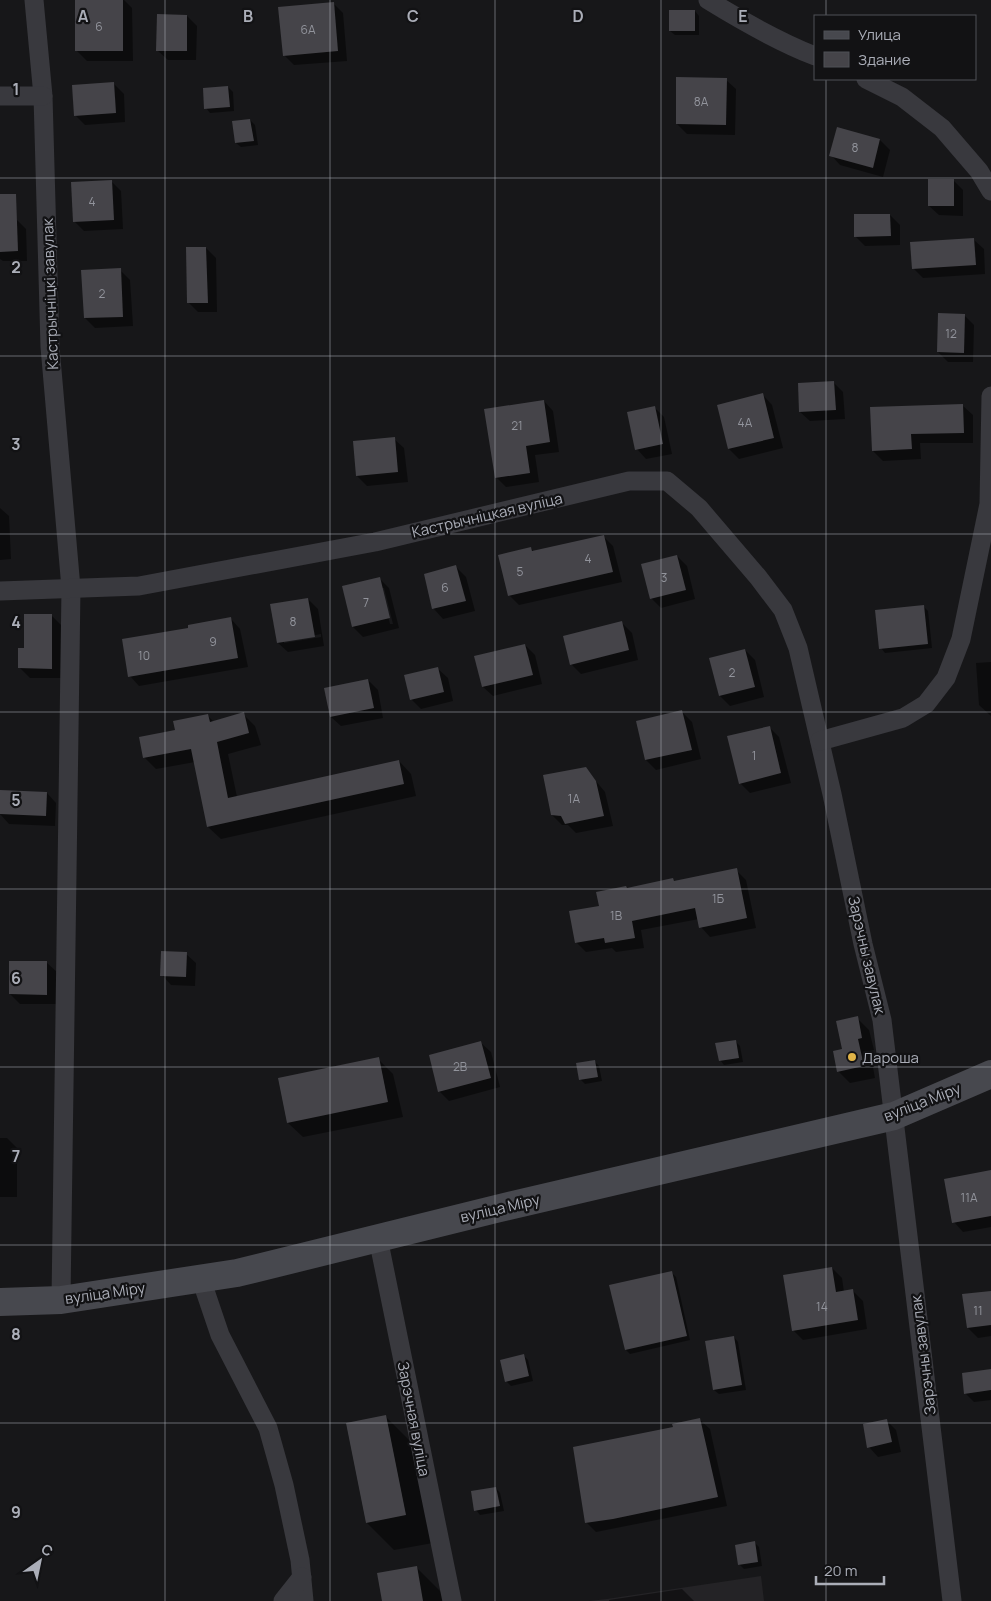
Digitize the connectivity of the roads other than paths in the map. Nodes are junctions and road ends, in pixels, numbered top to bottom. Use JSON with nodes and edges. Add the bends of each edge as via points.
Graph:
{"nodes":[{"id":1,"x":34,"y":0,"type":"edge"},
{"id":2,"x":708,"y":0,"type":"edge"},
{"id":3,"x":814,"y":56,"type":"edge"},
{"id":4,"x":868,"y":80,"type":"edge"},
{"id":5,"x":0,"y":96,"type":"edge"},
{"id":6,"x":43,"y":96,"type":"junction"},
{"id":7,"x":991,"y":191,"type":"edge"},
{"id":8,"x":991,"y":396,"type":"edge"},
{"id":9,"x":71,"y":588,"type":"junction"},
{"id":10,"x":0,"y":591,"type":"edge"},
{"id":11,"x":820,"y":741,"type":"junction"},
{"id":12,"x":991,"y":1074,"type":"edge"},
{"id":13,"x":894,"y":1116,"type":"junction"},
{"id":14,"x":378,"y":1238,"type":"junction"},
{"id":15,"x":201,"y":1279,"type":"junction"},
{"id":16,"x":61,"y":1300,"type":"junction"},
{"id":17,"x":0,"y":1302,"type":"edge"},
{"id":18,"x":302,"y":1577,"type":"junction"},
{"id":19,"x":283,"y":1601,"type":"edge"},
{"id":20,"x":304,"y":1601,"type":"edge"},
{"id":21,"x":452,"y":1601,"type":"edge"},
{"id":22,"x":952,"y":1601,"type":"edge"}],
"edges":[{"from":1,"to":6,"type":"street","name":"Кастрычніцкі завулак"},
{"from":2,"to":3,"type":"street"},
{"from":4,"to":7,"type":"street","via":[[902,97],[942,128],[979,171]]},
{"from":5,"to":6,"type":"street"},
{"from":6,"to":9,"type":"street","name":"Кастрычніцкі завулак","via":[[50,347]]},
{"from":8,"to":11,"type":"street","via":[[990,504],[961,639],[946,678],[926,704],[903,718]]},
{"from":9,"to":10,"type":"street","name":"Кастрычніцкая вуліца"},
{"from":9,"to":11,"type":"street","name":"Кастрычніцкая вуліца","via":[[139,586],[375,542],[629,481],[667,481],[699,508],[783,610],[798,648]]},
{"from":9,"to":16,"type":"street","name":"Кастрычніцкі завулак"},
{"from":11,"to":13,"type":"street","name":"Зарэчны завулак","via":[[882,1020]]},
{"from":12,"to":13,"type":"street","name":"вуліца Міру"},
{"from":13,"to":14,"type":"street","name":"вуліца Міру"},
{"from":13,"to":22,"type":"street","name":"Зарэчны завулак"},
{"from":14,"to":15,"type":"street","name":"вуліца Міру"},
{"from":14,"to":21,"type":"street","name":"Зарэчная вуліца"},
{"from":15,"to":16,"type":"street","name":"вуліца Міру"},
{"from":15,"to":18,"type":"street","via":[[220,1335],[268,1428],[284,1485]]},
{"from":16,"to":17,"type":"street","name":"вуліца Міру"},
{"from":18,"to":19,"type":"street"},
{"from":18,"to":20,"type":"street"}]}
